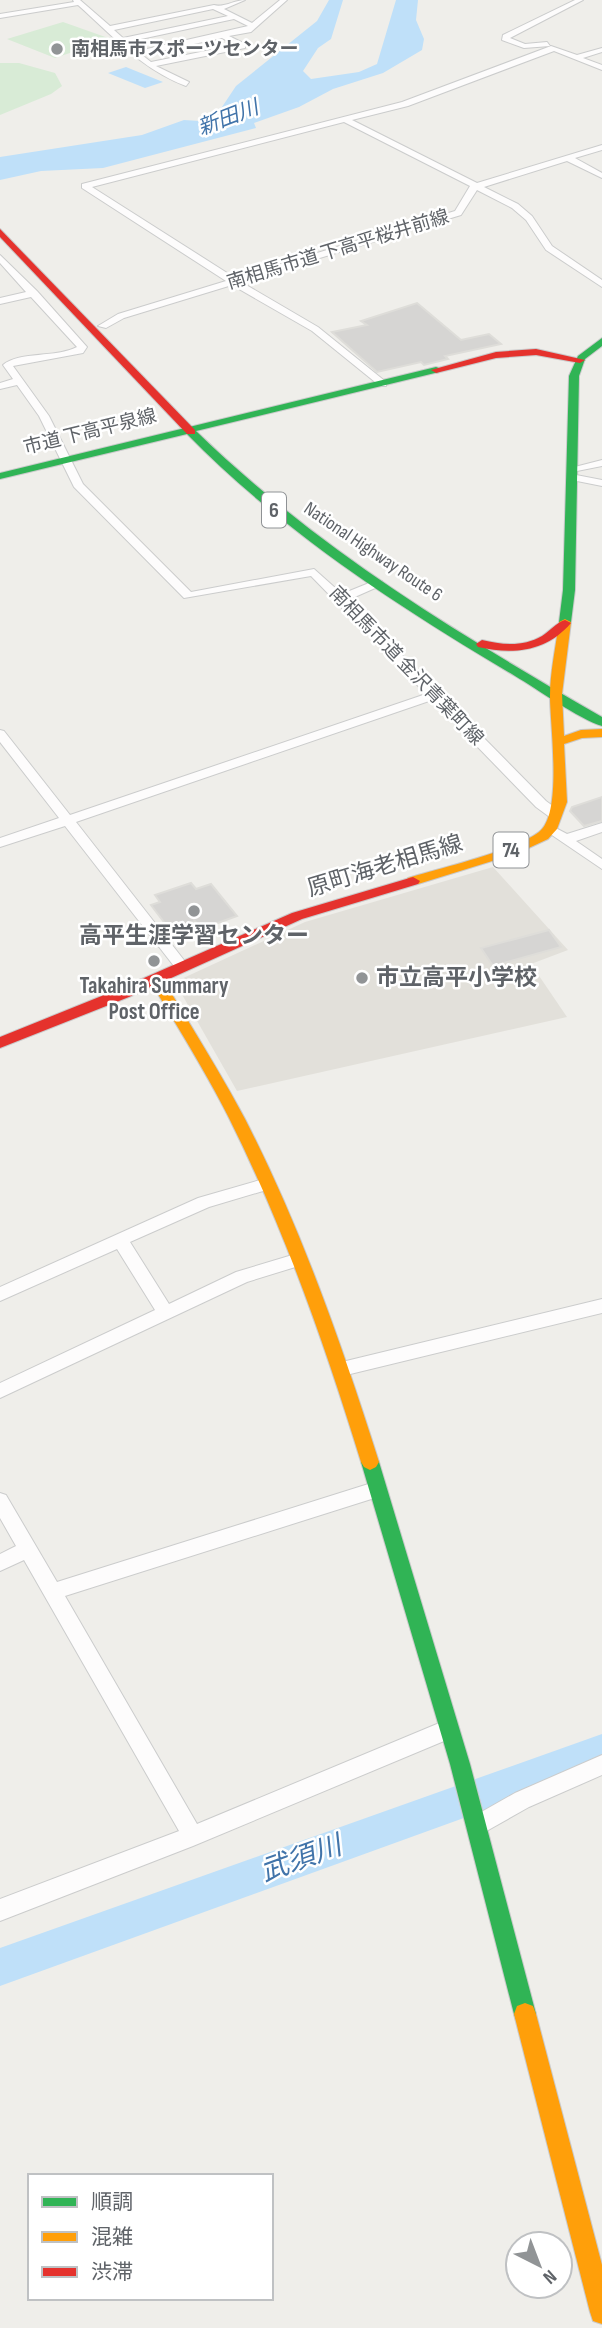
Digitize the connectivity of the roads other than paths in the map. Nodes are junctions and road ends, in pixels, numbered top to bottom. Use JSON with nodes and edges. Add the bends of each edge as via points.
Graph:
{"nodes":[{"id":1,"x":242,"y":0,"type":"edge"},
{"id":2,"x":284,"y":0,"type":"edge"},
{"id":3,"x":580,"y":0,"type":"edge"},
{"id":4,"x":78,"y":2,"type":"edge"},
{"id":5,"x":220,"y":8,"type":"junction"},
{"id":6,"x":0,"y":16,"type":"edge"},
{"id":7,"x":235,"y":17,"type":"junction"},
{"id":8,"x":253,"y":26,"type":"junction"},
{"id":9,"x":107,"y":29,"type":"junction"},
{"id":10,"x":222,"y":36,"type":"junction"},
{"id":11,"x":121,"y":41,"type":"junction"},
{"id":12,"x":559,"y":49,"type":"junction"},
{"id":13,"x":602,"y":50,"type":"edge"},
{"id":14,"x":134,"y":54,"type":"junction"},
{"id":15,"x":577,"y":57,"type":"junction"},
{"id":16,"x":176,"y":61,"type":"junction"},
{"id":17,"x":149,"y":65,"type":"junction"},
{"id":18,"x":190,"y":67,"type":"dead end"},
{"id":19,"x":602,"y":68,"type":"edge"},
{"id":20,"x":186,"y":84,"type":"dead end"},
{"id":21,"x":344,"y":119,"type":"junction"},
{"id":22,"x":602,"y":146,"type":"edge"},
{"id":23,"x":588,"y":152,"type":"junction"},
{"id":24,"x":568,"y":158,"type":"junction"},
{"id":25,"x":602,"y":159,"type":"edge"},
{"id":26,"x":602,"y":176,"type":"edge"},
{"id":27,"x":474,"y":187,"type":"junction"},
{"id":28,"x":0,"y":232,"type":"edge"},
{"id":29,"x":0,"y":258,"type":"edge"},
{"id":30,"x":234,"y":282,"type":"junction"},
{"id":31,"x":602,"y":284,"type":"edge"},
{"id":32,"x":34,"y":293,"type":"junction"},
{"id":33,"x":0,"y":300,"type":"edge"},
{"id":34,"x":103,"y":326,"type":"dead end"},
{"id":35,"x":602,"y":341,"type":"edge"},
{"id":36,"x":580,"y":360,"type":"junction"},
{"id":37,"x":19,"y":381,"type":"junction"},
{"id":38,"x":383,"y":384,"type":"junction"},
{"id":39,"x":0,"y":386,"type":"edge"},
{"id":40,"x":189,"y":430,"type":"junction"},
{"id":41,"x":63,"y":461,"type":"junction"},
{"id":42,"x":602,"y":463,"type":"edge"},
{"id":43,"x":571,"y":473,"type":"junction"},
{"id":44,"x":0,"y":476,"type":"edge"},
{"id":45,"x":602,"y":483,"type":"edge"},
{"id":46,"x":378,"y":583,"type":"junction"},
{"id":47,"x":343,"y":598,"type":"junction"},
{"id":48,"x":565,"y":623,"type":"junction"},
{"id":49,"x":459,"y":635,"type":"junction"},
{"id":50,"x":556,"y":694,"type":"junction"},
{"id":51,"x":434,"y":695,"type":"junction"},
{"id":52,"x":602,"y":722,"type":"edge"},
{"id":53,"x":602,"y":733,"type":"edge"},
{"id":54,"x":0,"y":734,"type":"edge"},
{"id":55,"x":560,"y":741,"type":"junction"},
{"id":56,"x":67,"y":820,"type":"junction"},
{"id":57,"x":553,"y":822,"type":"junction"},
{"id":58,"x":602,"y":827,"type":"edge"},
{"id":59,"x":567,"y":839,"type":"junction"},
{"id":60,"x":0,"y":844,"type":"edge"},
{"id":61,"x":602,"y":865,"type":"edge"},
{"id":62,"x":182,"y":967,"type":"junction"},
{"id":63,"x":156,"y":979,"type":"junction"},
{"id":64,"x":0,"y":1043,"type":"edge"},
{"id":65,"x":267,"y":1184,"type":"junction"},
{"id":66,"x":120,"y":1240,"type":"junction"},
{"id":67,"x":299,"y":1259,"type":"junction"},
{"id":68,"x":0,"y":1294,"type":"edge"},
{"id":69,"x":602,"y":1306,"type":"edge"},
{"id":70,"x":166,"y":1313,"type":"junction"},
{"id":71,"x":342,"y":1368,"type":"junction"},
{"id":72,"x":0,"y":1391,"type":"edge"},
{"id":73,"x":379,"y":1489,"type":"junction"},
{"id":74,"x":0,"y":1502,"type":"edge"},
{"id":75,"x":27,"y":1549,"type":"junction"},
{"id":76,"x":0,"y":1563,"type":"edge"},
{"id":77,"x":52,"y":1592,"type":"junction"},
{"id":78,"x":452,"y":1737,"type":"junction"},
{"id":79,"x":602,"y":1765,"type":"edge"},
{"id":80,"x":475,"y":1822,"type":"junction"},
{"id":81,"x":192,"y":1836,"type":"junction"},
{"id":82,"x":0,"y":1910,"type":"edge"},
{"id":83,"x":602,"y":2312,"type":"edge"}],
"edges":[{"from":1,"to":5,"type":"street"},
{"from":2,"to":8,"type":"street"},
{"from":3,"to":12,"type":"street","via":[[506,37],[524,46],[546,44]]},
{"from":4,"to":6,"type":"street"},
{"from":4,"to":9,"type":"street"},
{"from":5,"to":7,"type":"street"},
{"from":5,"to":9,"type":"street"},
{"from":7,"to":8,"type":"street"},
{"from":7,"to":11,"type":"street"},
{"from":8,"to":10,"type":"street"},
{"from":9,"to":11,"type":"street"},
{"from":10,"to":14,"type":"street"},
{"from":10,"to":16,"type":"street","via":[[242,46]]},
{"from":11,"to":14,"type":"street"},
{"from":12,"to":15,"type":"street"},
{"from":12,"to":21,"type":"street","via":[[405,104]]},
{"from":13,"to":15,"type":"street"},
{"from":14,"to":17,"type":"street"},
{"from":15,"to":19,"type":"street"},
{"from":16,"to":17,"type":"street"},
{"from":16,"to":18,"type":"street"},
{"from":17,"to":20,"type":"street"},
{"from":21,"to":27,"type":"street"},
{"from":21,"to":30,"type":"street","via":[[85,186]]},
{"from":22,"to":23,"type":"street"},
{"from":23,"to":24,"type":"street"},
{"from":23,"to":25,"type":"street"},
{"from":24,"to":26,"type":"street"},
{"from":24,"to":27,"type":"street"},
{"from":27,"to":30,"type":"street","name":"南相馬市道 下高平桜井前線","via":[[458,213]]},
{"from":27,"to":31,"type":"street","via":[[519,209],[549,248]]},
{"from":28,"to":40,"type":"main road","name":"National Highway Route 6","number":"6"},
{"from":29,"to":32,"type":"street"},
{"from":30,"to":34,"type":"street","name":"南相馬市道 下高平桜井前線","via":[[112,318]]},
{"from":30,"to":38,"type":"street","via":[[315,329]]},
{"from":32,"to":33,"type":"street"},
{"from":32,"to":37,"type":"street","via":[[76,333],[82,348],[9,364]]},
{"from":35,"to":36,"type":"main road"},
{"from":36,"to":38,"type":"main road","name":"市道 下高平泉線","via":[[514,351]]},
{"from":36,"to":43,"type":"main road","number":"74","via":[[572,395]]},
{"from":37,"to":39,"type":"street"},
{"from":37,"to":41,"type":"street","name":"南相馬市道 金沢青葉町線","via":[[44,416]]},
{"from":38,"to":40,"type":"main road","name":"市道 下高平泉線"},
{"from":40,"to":41,"type":"main road","name":"市道 下高平泉線"},
{"from":40,"to":46,"type":"main road","name":"National Highway Route 6","number":"6","via":[[271,507]]},
{"from":41,"to":44,"type":"main road","name":"市道 下高平泉線"},
{"from":41,"to":47,"type":"street","name":"南相馬市道 金沢青葉町線","via":[[78,485],[188,596],[314,572]]},
{"from":42,"to":43,"type":"street"},
{"from":43,"to":45,"type":"street"},
{"from":43,"to":48,"type":"main road","number":"74"},
{"from":46,"to":47,"type":"street"},
{"from":46,"to":49,"type":"main road","name":"National Highway Route 6","number":"6"},
{"from":47,"to":51,"type":"street","name":"南相馬市道 金沢青葉町線"},
{"from":48,"to":49,"type":"main road","via":[[542,644],[520,650],[499,649]]},
{"from":48,"to":50,"type":"main road","number":"74"},
{"from":49,"to":50,"type":"main road","name":"National Highway Route 6","number":"6"},
{"from":50,"to":52,"type":"main road","name":"National Highway Route 6","number":"6"},
{"from":50,"to":55,"type":"main road","number":"74"},
{"from":51,"to":56,"type":"street"},
{"from":51,"to":57,"type":"street","name":"南相馬市道 金沢青葉町線","via":[[541,804]]},
{"from":53,"to":55,"type":"main road"},
{"from":54,"to":56,"type":"street"},
{"from":55,"to":57,"type":"main road","number":"74","via":[[561,793]]},
{"from":56,"to":60,"type":"street"},
{"from":56,"to":62,"type":"street"},
{"from":57,"to":59,"type":"street","name":"南相馬市道 金沢青葉町線"},
{"from":57,"to":62,"type":"main road","name":"原町海老相馬線","number":"74","via":[[532,842],[297,916]]},
{"from":58,"to":59,"type":"street"},
{"from":59,"to":61,"type":"street","name":"南相馬市道 金沢青葉町線"},
{"from":62,"to":63,"type":"main road","name":"原町海老相馬線","number":"74"},
{"from":63,"to":64,"type":"main road","name":"原町海老相馬線","number":"74"},
{"from":63,"to":65,"type":"main road","via":[[237,1119]]},
{"from":65,"to":66,"type":"street","via":[[204,1202]]},
{"from":65,"to":67,"type":"main road"},
{"from":66,"to":68,"type":"street"},
{"from":66,"to":70,"type":"street"},
{"from":67,"to":70,"type":"street","via":[[242,1277]]},
{"from":67,"to":71,"type":"main road"},
{"from":69,"to":71,"type":"street"},
{"from":70,"to":72,"type":"street"},
{"from":71,"to":73,"type":"main road"},
{"from":73,"to":77,"type":"street"},
{"from":73,"to":78,"type":"main road"},
{"from":74,"to":75,"type":"street"},
{"from":75,"to":76,"type":"street"},
{"from":75,"to":77,"type":"street"},
{"from":77,"to":81,"type":"street"},
{"from":78,"to":80,"type":"main road"},
{"from":78,"to":81,"type":"street"},
{"from":79,"to":80,"type":"street"},
{"from":80,"to":83,"type":"main road"},
{"from":81,"to":82,"type":"street"}]}
